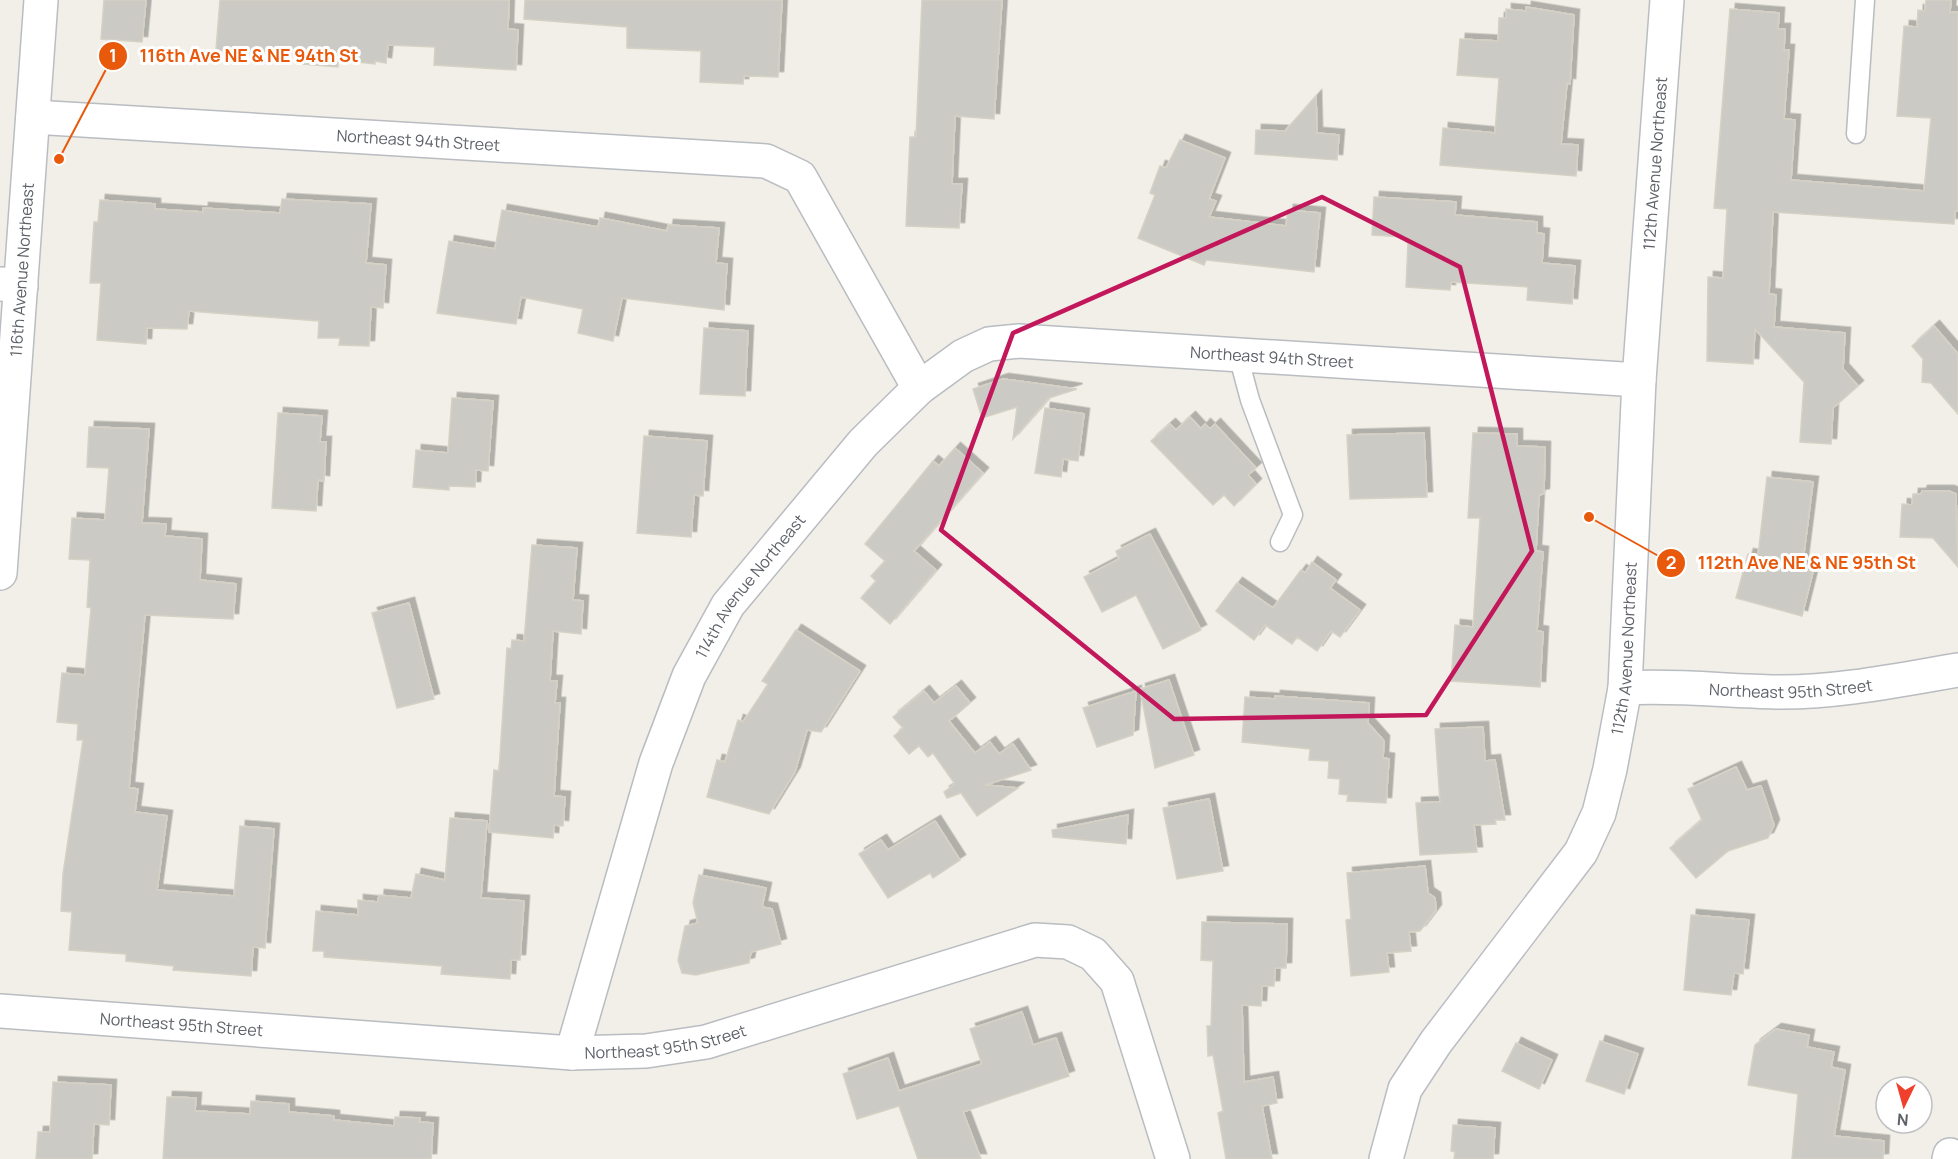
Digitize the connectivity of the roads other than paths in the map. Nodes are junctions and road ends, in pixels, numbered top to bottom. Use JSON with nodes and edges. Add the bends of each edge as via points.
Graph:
{"nodes":[{"id":1,"x":41,"y":0,"type":"edge"},
{"id":2,"x":1667,"y":0,"type":"edge"},
{"id":3,"x":1865,"y":0,"type":"edge"},
{"id":4,"x":33,"y":117,"type":"junction"},
{"id":5,"x":1856,"y":134,"type":"dead end"},
{"id":6,"x":11,"y":285,"type":"edge"},
{"id":7,"x":1238,"y":355,"type":"junction"},
{"id":8,"x":1639,"y":380,"type":"junction"},
{"id":9,"x":919,"y":388,"type":"junction"},
{"id":10,"x":1280,"y":542,"type":"dead end"},
{"id":11,"x":0,"y":573,"type":"edge"},
{"id":12,"x":1958,"y":670,"type":"edge"},
{"id":13,"x":1625,"y":688,"type":"junction"},
{"id":14,"x":0,"y":1011,"type":"edge"},
{"id":15,"x":572,"y":1053,"type":"junction"},
{"id":16,"x":1173,"y":1159,"type":"edge"},
{"id":17,"x":1386,"y":1159,"type":"edge"}],
"edges":[{"from":1,"to":4,"type":"street","name":"116th Avenue Northeast"},
{"from":2,"to":8,"type":"street","name":"112th Avenue Northeast"},
{"from":3,"to":5,"type":"lane"},
{"from":4,"to":6,"type":"street","name":"116th Avenue Northeast"},
{"from":4,"to":9,"type":"street","name":"Northeast 94th Street","via":[[766,161],[800,177]]},
{"from":6,"to":11,"type":"street","name":"116th Avenue Northeast"},
{"from":7,"to":8,"type":"street","name":"Northeast 94th Street"},
{"from":7,"to":9,"type":"street","name":"Northeast 94th Street","via":[[1019,341],[989,344],[963,356]]},
{"from":7,"to":10,"type":"lane","via":[[1250,400],[1293,515]]},
{"from":8,"to":13,"type":"street","name":"112th Avenue Northeast"},
{"from":9,"to":15,"type":"street","name":"114th Avenue Northeast","via":[[863,444],[728,605],[688,676],[656,763]]},
{"from":12,"to":13,"type":"street","name":"Northeast 95th Street","via":[[1872,684],[1778,692]]},
{"from":13,"to":17,"type":"street","name":"112th Avenue Northeast","via":[[1599,813],[1581,852],[1436,1042],[1405,1089]]},
{"from":14,"to":15,"type":"street","name":"Northeast 95th Street"},
{"from":15,"to":16,"type":"street","name":"Northeast 95th Street","via":[[646,1051],[706,1042],[1035,940],[1068,942],[1093,954],[1117,981]]}]}
